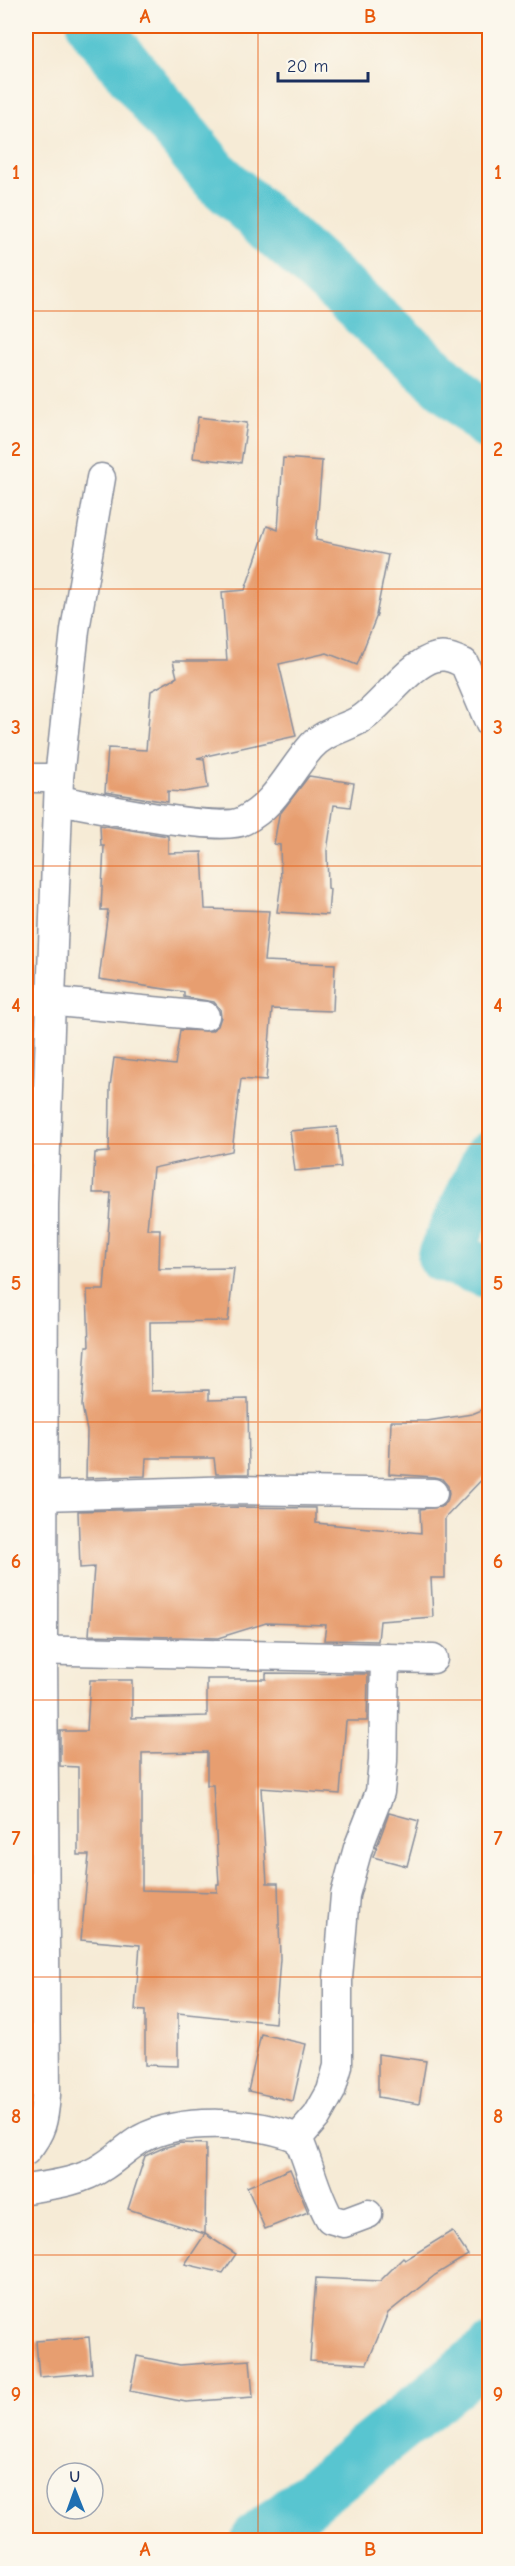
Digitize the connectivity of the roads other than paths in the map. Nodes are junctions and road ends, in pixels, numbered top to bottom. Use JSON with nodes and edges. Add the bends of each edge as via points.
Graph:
{"nodes":[{"id":1,"x":101,"y":478,"type":"dead end"},
{"id":2,"x":489,"y":724,"type":"edge"},
{"id":3,"x":26,"y":778,"type":"edge"},
{"id":4,"x":59,"y":789,"type":"junction"},
{"id":5,"x":38,"y":1000,"type":"edge"},
{"id":6,"x":205,"y":1016,"type":"dead end"},
{"id":7,"x":35,"y":1204,"type":"edge"},
{"id":8,"x":35,"y":1413,"type":"edge"},
{"id":9,"x":433,"y":1493,"type":"dead end"},
{"id":10,"x":44,"y":1496,"type":"junction"},
{"id":11,"x":34,"y":1651,"type":"edge"},
{"id":12,"x":385,"y":1658,"type":"junction"},
{"id":13,"x":434,"y":1659,"type":"dead end"},
{"id":14,"x":35,"y":1781,"type":"edge"},
{"id":15,"x":298,"y":2138,"type":"junction"},
{"id":16,"x":26,"y":2151,"type":"edge"},
{"id":17,"x":26,"y":2189,"type":"edge"},
{"id":18,"x":369,"y":2214,"type":"dead end"}],
"edges":[{"from":1,"to":4,"type":"street","via":[[75,630]]},
{"from":2,"to":4,"type":"street","via":[[464,663],[445,656],[431,658],[403,677],[362,718],[332,731],[311,746],[273,800],[243,822],[188,822]]},
{"from":3,"to":4,"type":"street"},
{"from":4,"to":5,"type":"street"},
{"from":5,"to":6,"type":"street"},
{"from":5,"to":7,"type":"street"},
{"from":7,"to":8,"type":"street"},
{"from":8,"to":10,"type":"street"},
{"from":9,"to":10,"type":"street","via":[[237,1490]]},
{"from":10,"to":11,"type":"street"},
{"from":11,"to":12,"type":"street"},
{"from":11,"to":14,"type":"street"},
{"from":12,"to":13,"type":"street"},
{"from":12,"to":15,"type":"street","via":[[380,1792],[345,1895],[338,1978],[338,2066],[331,2091]]},
{"from":14,"to":16,"type":"street","via":[[46,2095],[38,2136]]},
{"from":15,"to":17,"type":"street","via":[[276,2130],[195,2125],[166,2130],[142,2139],[104,2166],[77,2179]]},
{"from":15,"to":18,"type":"street","via":[[318,2200],[330,2219],[344,2223]]}]}
